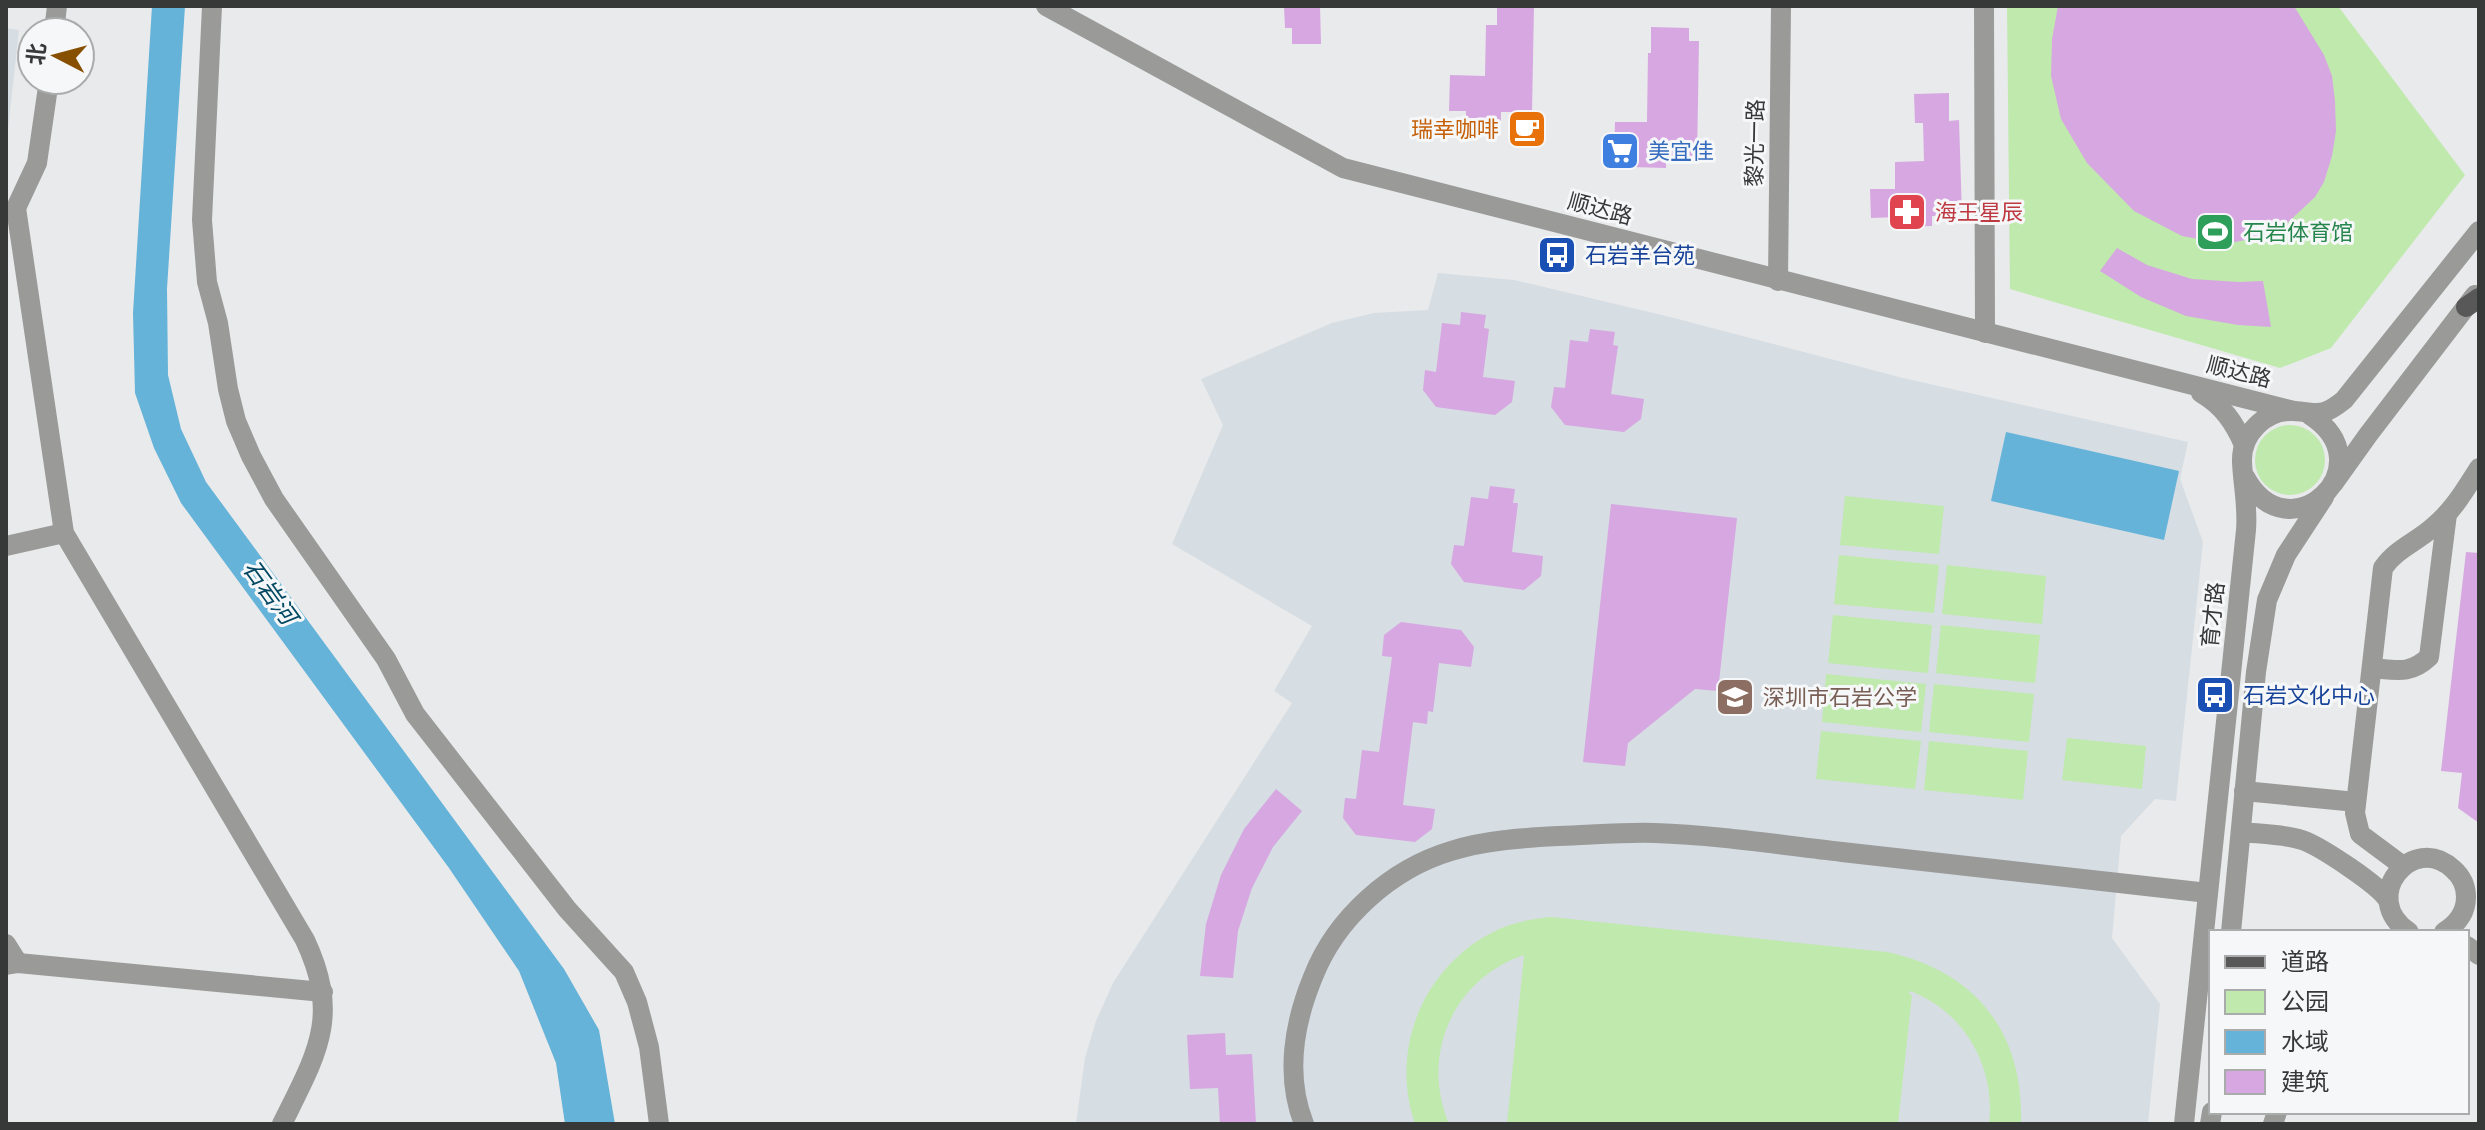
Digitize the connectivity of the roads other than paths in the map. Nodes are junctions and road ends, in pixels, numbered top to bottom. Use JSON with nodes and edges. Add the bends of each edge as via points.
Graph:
{"nodes":[{"id":1,"x":212,"y":6,"type":"edge"},
{"id":2,"x":1046,"y":6,"type":"edge"},
{"id":3,"x":1781,"y":6,"type":"edge"},
{"id":4,"x":1984,"y":6,"type":"edge"},
{"id":5,"x":47,"y":96,"type":"edge"},
{"id":6,"x":11,"y":209,"type":"edge"},
{"id":7,"x":2479,"y":231,"type":"edge"},
{"id":8,"x":1778,"y":281,"type":"junction"},
{"id":9,"x":2479,"y":289,"type":"edge"},
{"id":10,"x":2472,"y":302,"type":"edge"},
{"id":11,"x":1985,"y":333,"type":"junction"},
{"id":12,"x":2172,"y":380,"type":"junction"},
{"id":13,"x":2302,"y":413,"type":"junction"},
{"id":14,"x":2244,"y":445,"type":"junction"},
{"id":15,"x":2479,"y":468,"type":"edge"},
{"id":16,"x":2245,"y":477,"type":"junction"},
{"id":17,"x":2472,"y":489,"type":"edge"},
{"id":18,"x":2328,"y":490,"type":"junction"},
{"id":19,"x":2447,"y":514,"type":"junction"},
{"id":20,"x":64,"y":533,"type":"junction"},
{"id":21,"x":6,"y":546,"type":"edge"},
{"id":22,"x":2372,"y":668,"type":"junction"},
{"id":23,"x":2244,"y":791,"type":"junction"},
{"id":24,"x":2356,"y":802,"type":"junction"},
{"id":25,"x":2241,"y":832,"type":"junction"},
{"id":26,"x":2403,"y":866,"type":"junction"},
{"id":27,"x":2208,"y":893,"type":"junction"},
{"id":28,"x":2388,"y":900,"type":"junction"},
{"id":29,"x":2231,"y":930,"type":"edge"},
{"id":30,"x":2403,"y":930,"type":"edge"},
{"id":31,"x":2448,"y":930,"type":"edge"},
{"id":32,"x":6,"y":944,"type":"edge"},
{"id":33,"x":12,"y":964,"type":"edge"},
{"id":34,"x":323,"y":992,"type":"junction"},
{"id":35,"x":282,"y":1124,"type":"edge"},
{"id":36,"x":659,"y":1124,"type":"edge"},
{"id":37,"x":1304,"y":1124,"type":"edge"},
{"id":38,"x":2184,"y":1124,"type":"edge"}],
"edges":[{"from":1,"to":36,"type":"street","via":[[203,254],[236,421],[274,499],[378,647],[415,714],[531,866],[624,972],[649,1047]]},
{"from":2,"to":8,"type":"street","name":"顺达路","via":[[1343,168]]},
{"from":3,"to":8,"type":"street","name":"黎光一路"},
{"from":4,"to":11,"type":"street"},
{"from":5,"to":6,"type":"street","via":[[37,163]]},
{"from":6,"to":20,"type":"street"},
{"from":7,"to":13,"type":"street","via":[[2344,400],[2334,408]]},
{"from":8,"to":11,"type":"street","name":"顺达路"},
{"from":9,"to":10,"type":"street"},
{"from":10,"to":18,"type":"street"},
{"from":11,"to":12,"type":"street","name":"顺达路"},
{"from":12,"to":13,"type":"street","name":"顺达路"},
{"from":12,"to":14,"type":"street","name":"顺达路","via":[[2224,409]]},
{"from":13,"to":14,"type":"street","via":[[2278,412],[2263,420]]},
{"from":13,"to":18,"type":"street","via":[[2324,423],[2334,437],[2339,461]]},
{"from":14,"to":16,"type":"street","name":"育才路"},
{"from":15,"to":17,"type":"street"},
{"from":16,"to":18,"type":"street","via":[[2252,491],[2279,508],[2310,505]]},
{"from":16,"to":27,"type":"street","name":"育才路","via":[[2246,530]]},
{"from":17,"to":19,"type":"street"},
{"from":18,"to":23,"type":"street","via":[[2286,555],[2267,600]]},
{"from":19,"to":22,"type":"street","via":[[2383,568]]},
{"from":19,"to":22,"type":"street","via":[[2429,657],[2404,671]]},
{"from":20,"to":21,"type":"street"},
{"from":20,"to":34,"type":"street","via":[[305,940]]},
{"from":22,"to":24,"type":"street"},
{"from":23,"to":24,"type":"street"},
{"from":23,"to":25,"type":"street"},
{"from":24,"to":26,"type":"street","via":[[2360,834]]},
{"from":25,"to":28,"type":"street","via":[[2309,842]]},
{"from":25,"to":29,"type":"street"},
{"from":26,"to":28,"type":"street"},
{"from":26,"to":31,"type":"street","via":[[2427,858],[2451,866],[2459,875],[2466,900]]},
{"from":27,"to":37,"type":"street","via":[[1660,833],[1523,838],[1453,850],[1378,891],[1353,913],[1320,958],[1293,1050],[1294,1088]]},
{"from":27,"to":38,"type":"street","name":"育才路"},
{"from":28,"to":30,"type":"street"},
{"from":32,"to":33,"type":"street"},
{"from":33,"to":34,"type":"street"},
{"from":34,"to":35,"type":"street","via":[[320,1040]]}]}
